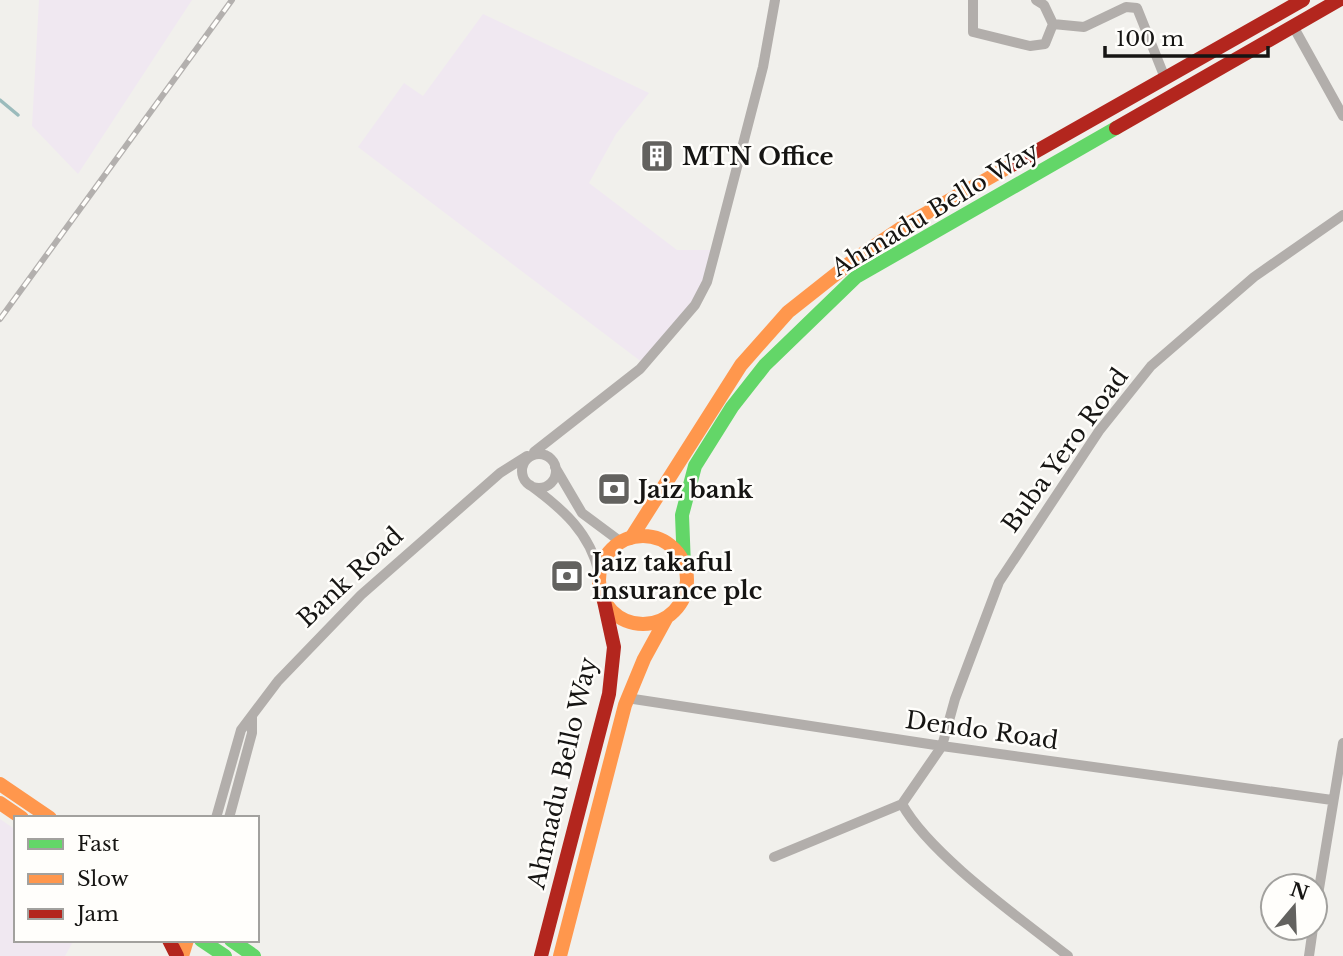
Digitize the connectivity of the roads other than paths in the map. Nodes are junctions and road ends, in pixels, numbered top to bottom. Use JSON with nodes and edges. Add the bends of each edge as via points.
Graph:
{"nodes":[{"id":1,"x":775,"y":0,"type":"edge"},
{"id":2,"x":973,"y":0,"type":"edge"},
{"id":3,"x":1036,"y":0,"type":"edge"},
{"id":4,"x":1303,"y":0,"type":"edge"},
{"id":5,"x":1339,"y":0,"type":"edge"},
{"id":6,"x":1053,"y":24,"type":"junction"},
{"id":7,"x":1293,"y":26,"type":"junction"},
{"id":8,"x":1165,"y":78,"type":"junction"},
{"id":9,"x":1343,"y":116,"type":"edge"},
{"id":10,"x":1343,"y":215,"type":"edge"},
{"id":11,"x":564,"y":430,"type":"junction"},
{"id":12,"x":530,"y":454,"type":"junction"},
{"id":13,"x":554,"y":464,"type":"junction"},
{"id":14,"x":489,"y":483,"type":"junction"},
{"id":15,"x":528,"y":483,"type":"junction"},
{"id":16,"x":626,"y":540,"type":"junction"},
{"id":17,"x":684,"y":566,"type":"junction"},
{"id":18,"x":599,"y":573,"type":"junction"},
{"id":19,"x":604,"y":601,"type":"junction"},
{"id":20,"x":667,"y":617,"type":"junction"},
{"id":21,"x":627,"y":698,"type":"junction"},
{"id":22,"x":252,"y":716,"type":"junction"},
{"id":23,"x":1343,"y":743,"type":"edge"},
{"id":24,"x":942,"y":746,"type":"junction"},
{"id":25,"x":0,"y":784,"type":"edge"},
{"id":26,"x":1332,"y":800,"type":"junction"},
{"id":27,"x":0,"y":803,"type":"edge"},
{"id":28,"x":902,"y":804,"type":"junction"},
{"id":29,"x":19,"y":816,"type":"edge"},
{"id":30,"x":47,"y":816,"type":"edge"},
{"id":31,"x":217,"y":816,"type":"edge"},
{"id":32,"x":230,"y":816,"type":"edge"},
{"id":33,"x":774,"y":857,"type":"dead end"},
{"id":34,"x":1321,"y":872,"type":"edge"},
{"id":35,"x":205,"y":942,"type":"edge"},
{"id":36,"x":234,"y":942,"type":"edge"},
{"id":37,"x":225,"y":956,"type":"edge"},
{"id":38,"x":254,"y":956,"type":"edge"},
{"id":39,"x":541,"y":956,"type":"edge"},
{"id":40,"x":560,"y":956,"type":"edge"},
{"id":41,"x":1068,"y":956,"type":"edge"}],
"edges":[{"from":1,"to":11,"type":"street","name":"Bank Road","via":[[707,282],[695,305],[640,369]]},
{"from":2,"to":6,"type":"street","via":[[972,28],[977,35],[1038,46],[1048,40]]},
{"from":3,"to":6,"type":"street","via":[[1044,5]]},
{"from":4,"to":8,"type":"main road","name":"Ahmadu Bello Way"},
{"from":5,"to":7,"type":"main road","name":"Ahmadu Bello Way"},
{"from":6,"to":8,"type":"street","via":[[1084,27],[1126,7],[1137,8]]},
{"from":7,"to":9,"type":"street"},
{"from":7,"to":17,"type":"main road","name":"Ahmadu Bello Way","via":[[849,284],[765,365],[695,466],[682,515]]},
{"from":8,"to":16,"type":"main road","name":"Ahmadu Bello Way","via":[[907,224],[788,313],[741,365],[659,499]]},
{"from":10,"to":24,"type":"street","name":"Buba Yero Road","via":[[1254,277],[1152,366],[1099,432],[999,582]]},
{"from":11,"to":12,"type":"street","name":"Bank Road"},
{"from":11,"to":13,"type":"street","via":[[552,449]]},
{"from":12,"to":13,"type":"street"},
{"from":12,"to":14,"type":"street","name":"Bank Road"},
{"from":12,"to":15,"type":"street","via":[[522,471]]},
{"from":13,"to":15,"type":"street","via":[[554,479],[548,486]]},
{"from":13,"to":16,"type":"street","via":[[582,513]]},
{"from":14,"to":15,"type":"street","via":[[512,475]]},
{"from":14,"to":22,"type":"street","name":"Bank Road","via":[[309,646]]},
{"from":15,"to":18,"type":"street","via":[[587,540]]},
{"from":16,"to":17,"type":"main road","via":[[642,536],[663,541]]},
{"from":16,"to":18,"type":"main road","via":[[604,558]]},
{"from":17,"to":20,"type":"main road","via":[[683,598]]},
{"from":18,"to":19,"type":"main road"},
{"from":19,"to":20,"type":"main road","via":[[611,611],[632,623],[644,625]]},
{"from":19,"to":39,"type":"main road","name":"Ahmadu Bello Way","via":[[614,627],[614,667]]},
{"from":20,"to":21,"type":"main road","name":"Ahmadu Bello Way"},
{"from":21,"to":24,"type":"street","name":"Dendo Road"},
{"from":21,"to":40,"type":"main road","name":"Ahmadu Bello Way"},
{"from":22,"to":31,"type":"street","name":"Bank Road","via":[[241,730]]},
{"from":22,"to":32,"type":"street","via":[[252,733]]},
{"from":23,"to":26,"type":"street"},
{"from":24,"to":26,"type":"street","name":"Dendo Road"},
{"from":24,"to":28,"type":"street","name":"Buba Yero Road"},
{"from":25,"to":30,"type":"main road"},
{"from":26,"to":34,"type":"street"},
{"from":27,"to":29,"type":"main road"},
{"from":28,"to":33,"type":"street"},
{"from":28,"to":41,"type":"street","via":[[913,824],[994,898]]},
{"from":35,"to":37,"type":"main road"},
{"from":36,"to":38,"type":"main road"}]}
